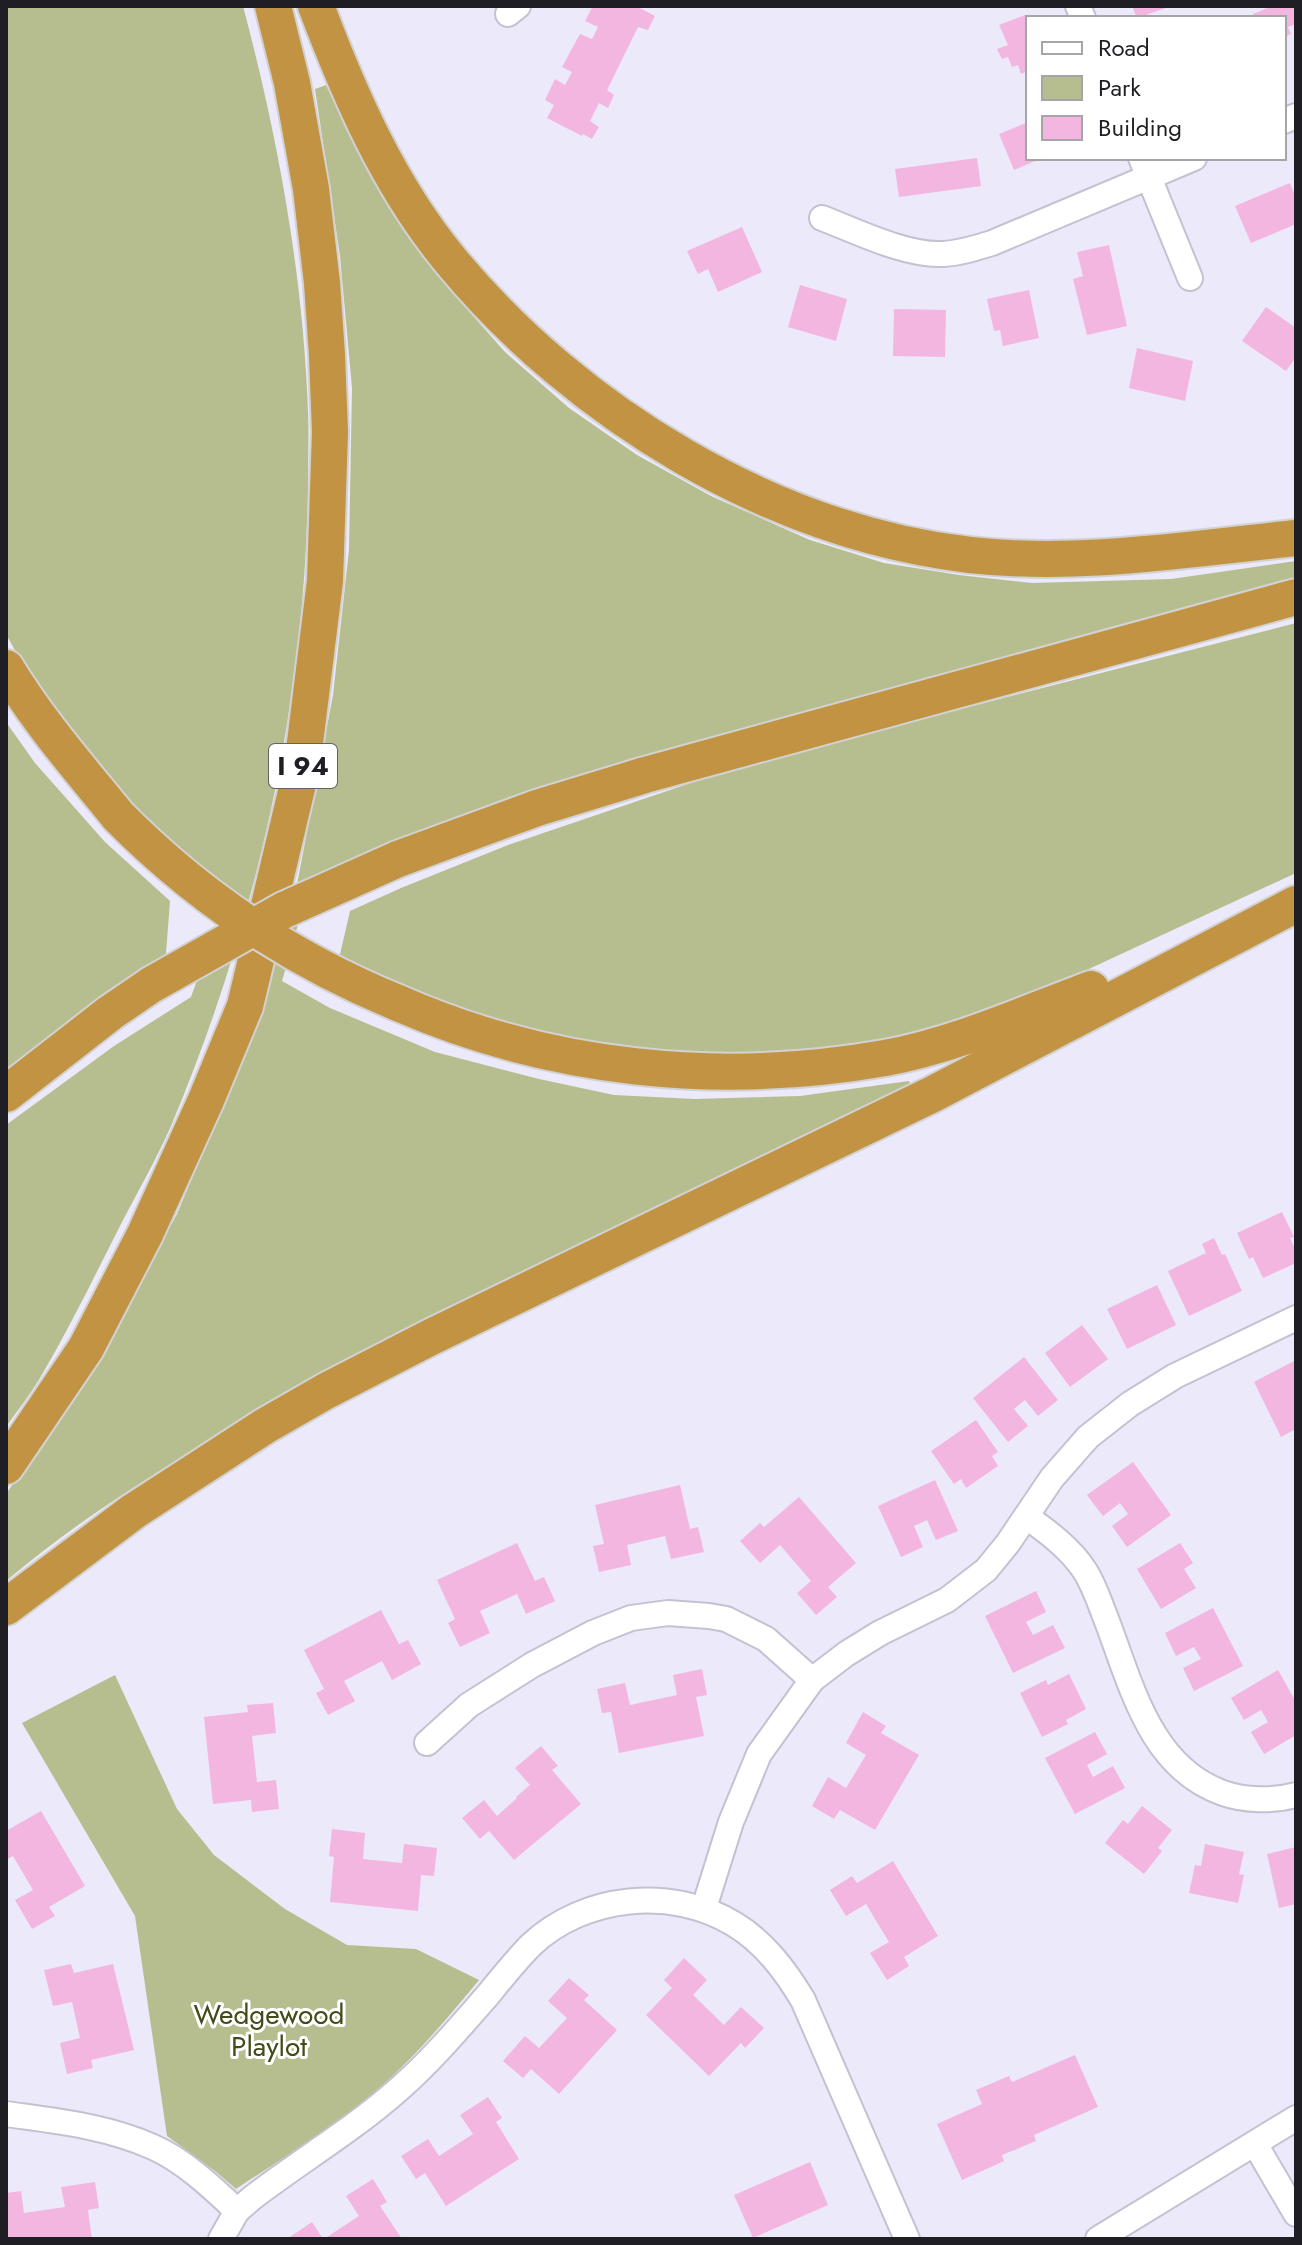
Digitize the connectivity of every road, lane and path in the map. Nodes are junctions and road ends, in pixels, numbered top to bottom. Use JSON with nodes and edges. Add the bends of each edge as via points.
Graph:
{"nodes":[{"id":1,"x":273,"y":6,"type":"edge"},
{"id":2,"x":316,"y":6,"type":"edge"},
{"id":3,"x":1184,"y":160,"type":"edge"},
{"id":4,"x":1144,"y":168,"type":"edge"},
{"id":5,"x":822,"y":218,"type":"dead end"},
{"id":6,"x":1190,"y":278,"type":"dead end"},
{"id":7,"x":1296,"y":538,"type":"edge"},
{"id":8,"x":1296,"y":597,"type":"edge"},
{"id":9,"x":6,"y":668,"type":"edge"},
{"id":10,"x":1296,"y":904,"type":"edge"},
{"id":11,"x":1242,"y":931,"type":"junction"},
{"id":12,"x":6,"y":1094,"type":"edge"},
{"id":13,"x":1296,"y":1318,"type":"edge"},
{"id":14,"x":6,"y":1466,"type":"edge"},
{"id":15,"x":1027,"y":1517,"type":"junction"},
{"id":16,"x":6,"y":1607,"type":"edge"},
{"id":17,"x":812,"y":1680,"type":"junction"},
{"id":18,"x":427,"y":1743,"type":"dead end"},
{"id":19,"x":1296,"y":1795,"type":"edge"},
{"id":20,"x":704,"y":1908,"type":"junction"},
{"id":21,"x":6,"y":2114,"type":"edge"},
{"id":22,"x":1296,"y":2118,"type":"edge"},
{"id":23,"x":1255,"y":2144,"type":"junction"},
{"id":24,"x":237,"y":2211,"type":"junction"},
{"id":25,"x":1296,"y":2214,"type":"edge"},
{"id":26,"x":221,"y":2239,"type":"edge"},
{"id":27,"x":907,"y":2239,"type":"edge"},
{"id":28,"x":1098,"y":2239,"type":"edge"}],
"edges":[{"from":1,"to":14,"type":"highway","number":"I 94","via":[[311,189],[330,432],[325,581],[302,767],[245,1006],[206,1100],[86,1348]]},
{"from":2,"to":7,"type":"highway","via":[[375,144],[450,260],[540,354],[601,402],[707,470],[845,528],[919,548],[972,555],[1076,559]]},
{"from":3,"to":4,"type":"street"},
{"from":4,"to":5,"type":"street","via":[[968,251],[917,253]]},
{"from":4,"to":6,"type":"street"},
{"from":8,"to":12,"type":"highway","bridge":true,"via":[[645,775],[398,859],[284,910],[151,985]]},
{"from":9,"to":11,"type":"highway","bridge":true,"via":[[118,816],[150,849],[237,918],[311,964],[446,1024],[556,1055],[626,1066],[753,1071],[886,1057],[966,1036]]},
{"from":10,"to":11,"type":"highway"},
{"from":11,"to":16,"type":"highway","via":[[933,1094],[326,1391],[134,1511]]},
{"from":13,"to":15,"type":"street","via":[[1175,1376],[1130,1404],[1088,1437]]},
{"from":15,"to":17,"type":"street","via":[[970,1584],[880,1633]]},
{"from":15,"to":19,"type":"street","via":[[1085,1571],[1146,1721],[1178,1768],[1205,1787],[1233,1797]]},
{"from":17,"to":18,"type":"street","via":[[766,1639],[726,1619],[668,1613],[631,1618],[520,1673],[469,1705]]},
{"from":17,"to":20,"type":"street","via":[[759,1754]]},
{"from":20,"to":24,"type":"street","via":[[666,1901],[607,1904],[561,1923],[532,1944],[398,2090]]},
{"from":20,"to":27,"type":"street","via":[[737,1925],[771,1954],[795,1986]]},
{"from":21,"to":24,"type":"street","via":[[80,2125],[154,2147]]},
{"from":22,"to":23,"type":"street"},
{"from":23,"to":25,"type":"street"},
{"from":23,"to":28,"type":"street"},
{"from":24,"to":26,"type":"street"}]}
